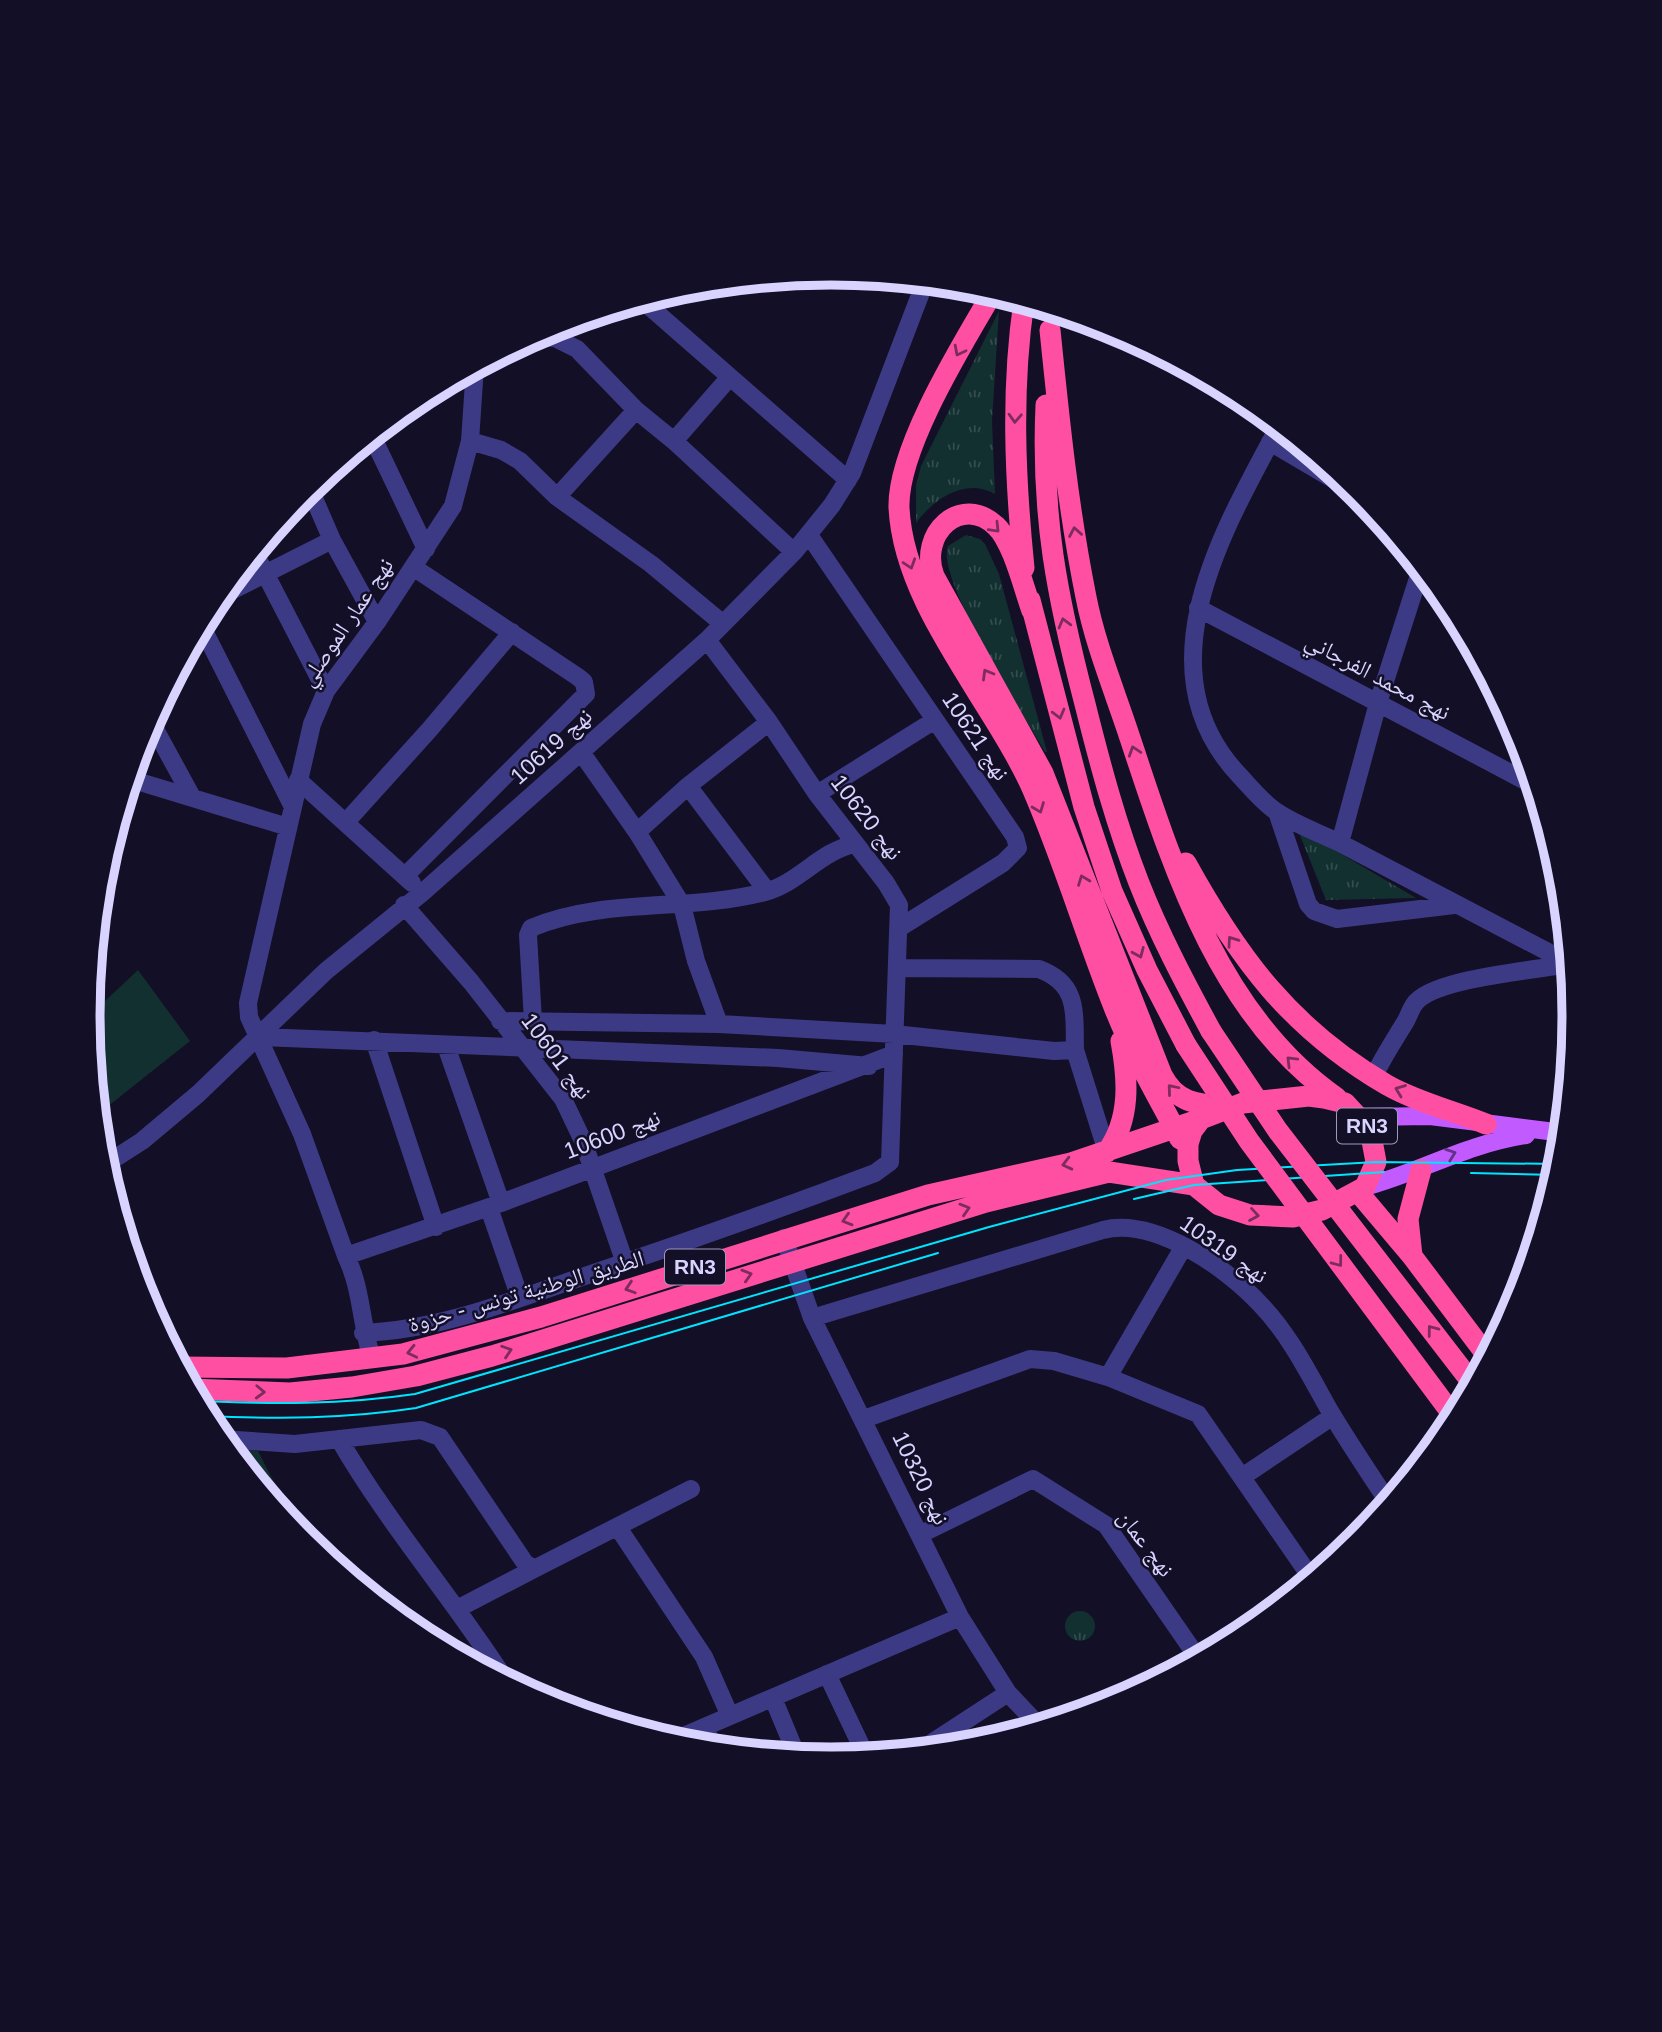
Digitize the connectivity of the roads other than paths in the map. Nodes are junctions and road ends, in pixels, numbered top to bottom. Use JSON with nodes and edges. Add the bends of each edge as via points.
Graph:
{"nodes":[{"id":1,"x":922,"y":291,"type":"edge"},
{"id":2,"x":987,"y":302,"type":"edge"},
{"id":3,"x":651,"y":308,"type":"edge"},
{"id":4,"x":1023,"y":311,"type":"edge"},
{"id":5,"x":1051,"y":320,"type":"edge"},
{"id":6,"x":556,"y":338,"type":"edge"},
{"id":7,"x":474,"y":378,"type":"edge"},
{"id":8,"x":729,"y":378,"type":"junction"},
{"id":9,"x":636,"y":410,"type":"junction"},
{"id":10,"x":1274,"y":434,"type":"edge"},
{"id":11,"x":470,"y":441,"type":"junction"},
{"id":12,"x":674,"y":441,"type":"junction"},
{"id":13,"x":376,"y":444,"type":"edge"},
{"id":14,"x":848,"y":480,"type":"junction"},
{"id":15,"x":557,"y":497,"type":"junction"},
{"id":16,"x":314,"y":499,"type":"edge"},
{"id":17,"x":809,"y":535,"type":"junction"},
{"id":18,"x":332,"y":540,"type":"junction"},
{"id":19,"x":426,"y":549,"type":"junction"},
{"id":20,"x":794,"y":552,"type":"junction"},
{"id":21,"x":259,"y":561,"type":"edge"},
{"id":22,"x":413,"y":567,"type":"junction"},
{"id":23,"x":266,"y":574,"type":"junction"},
{"id":24,"x":1417,"y":580,"type":"edge"},
{"id":25,"x":240,"y":587,"type":"edge"},
{"id":26,"x":1198,"y":608,"type":"junction"},
{"id":27,"x":1032,"y":611,"type":"junction"},
{"id":28,"x":377,"y":622,"type":"junction"},
{"id":29,"x":722,"y":623,"type":"junction"},
{"id":30,"x":512,"y":632,"type":"junction"},
{"id":31,"x":207,"y":636,"type":"edge"},
{"id":32,"x":707,"y":640,"type":"junction"},
{"id":33,"x":326,"y":691,"type":"junction"},
{"id":34,"x":1378,"y":703,"type":"junction"},
{"id":35,"x":935,"y":720,"type":"junction"},
{"id":36,"x":769,"y":722,"type":"junction"},
{"id":37,"x":157,"y":732,"type":"edge"},
{"id":38,"x":581,"y":752,"type":"junction"},
{"id":39,"x":1522,"y":779,"type":"edge"},
{"id":40,"x":298,"y":780,"type":"junction"},
{"id":41,"x":139,"y":782,"type":"edge"},
{"id":42,"x":688,"y":786,"type":"junction"},
{"id":43,"x":817,"y":794,"type":"junction"},
{"id":44,"x":192,"y":797,"type":"junction"},
{"id":45,"x":1150,"y":798,"type":"junction"},
{"id":46,"x":292,"y":806,"type":"junction"},
{"id":47,"x":1277,"y":812,"type":"junction"},
{"id":48,"x":346,"y":821,"type":"junction"},
{"id":49,"x":288,"y":827,"type":"junction"},
{"id":50,"x":638,"y":832,"type":"junction"},
{"id":51,"x":1340,"y":843,"type":"junction"},
{"id":52,"x":855,"y":844,"type":"junction"},
{"id":53,"x":405,"y":876,"type":"junction"},
{"id":54,"x":767,"y":891,"type":"junction"},
{"id":55,"x":422,"y":893,"type":"junction"},
{"id":56,"x":404,"y":905,"type":"junction"},
{"id":57,"x":682,"y":905,"type":"junction"},
{"id":58,"x":1454,"y":905,"type":"junction"},
{"id":59,"x":900,"y":928,"type":"junction"},
{"id":60,"x":1560,"y":959,"type":"edge"},
{"id":61,"x":1561,"y":965,"type":"edge"},
{"id":62,"x":898,"y":968,"type":"junction"},
{"id":63,"x":1114,"y":1008,"type":"junction"},
{"id":64,"x":500,"y":1021,"type":"junction"},
{"id":65,"x":533,"y":1021,"type":"junction"},
{"id":66,"x":719,"y":1024,"type":"junction"},
{"id":67,"x":894,"y":1034,"type":"junction"},
{"id":68,"x":260,"y":1035,"type":"junction"},
{"id":69,"x":374,"y":1040,"type":"junction"},
{"id":70,"x":446,"y":1046,"type":"junction"},
{"id":71,"x":1075,"y":1049,"type":"junction"},
{"id":72,"x":524,"y":1050,"type":"junction"},
{"id":73,"x":894,"y":1054,"type":"junction"},
{"id":74,"x":869,"y":1066,"type":"junction"},
{"id":75,"x":1374,"y":1076,"type":"junction"},
{"id":76,"x":1234,"y":1107,"type":"junction"},
{"id":77,"x":1352,"y":1110,"type":"junction"},
{"id":78,"x":1201,"y":1119,"type":"junction"},
{"id":79,"x":1486,"y":1124,"type":"junction"},
{"id":80,"x":1175,"y":1129,"type":"junction"},
{"id":81,"x":1543,"y":1132,"type":"junction"},
{"id":82,"x":1552,"y":1132,"type":"edge"},
{"id":83,"x":1107,"y":1152,"type":"junction"},
{"id":84,"x":1188,"y":1154,"type":"junction"},
{"id":85,"x":114,"y":1159,"type":"edge"},
{"id":86,"x":592,"y":1168,"type":"junction"},
{"id":87,"x":1421,"y":1170,"type":"junction"},
{"id":88,"x":1194,"y":1185,"type":"junction"},
{"id":89,"x":1361,"y":1190,"type":"junction"},
{"id":90,"x":495,"y":1206,"type":"junction"},
{"id":91,"x":436,"y":1227,"type":"junction"},
{"id":92,"x":785,"y":1238,"type":"junction"},
{"id":93,"x":1184,"y":1246,"type":"junction"},
{"id":94,"x":345,"y":1256,"type":"junction"},
{"id":95,"x":1412,"y":1256,"type":"junction"},
{"id":96,"x":793,"y":1261,"type":"junction"},
{"id":97,"x":625,"y":1263,"type":"junction"},
{"id":98,"x":520,"y":1298,"type":"junction"},
{"id":99,"x":812,"y":1318,"type":"junction"},
{"id":100,"x":363,"y":1333,"type":"junction"},
{"id":101,"x":1482,"y":1349,"type":"edge"},
{"id":102,"x":372,"y":1359,"type":"junction"},
{"id":103,"x":190,"y":1367,"type":"edge"},
{"id":104,"x":1467,"y":1376,"type":"edge"},
{"id":105,"x":1104,"y":1377,"type":"junction"},
{"id":106,"x":203,"y":1389,"type":"edge"},
{"id":107,"x":1448,"y":1408,"type":"edge"},
{"id":108,"x":1333,"y":1416,"type":"junction"},
{"id":109,"x":864,"y":1419,"type":"junction"},
{"id":110,"x":339,"y":1439,"type":"junction"},
{"id":111,"x":236,"y":1440,"type":"edge"},
{"id":112,"x":1242,"y":1477,"type":"junction"},
{"id":113,"x":691,"y":1489,"type":"dead end"},
{"id":114,"x":1384,"y":1495,"type":"edge"},
{"id":115,"x":619,"y":1529,"type":"junction"},
{"id":116,"x":921,"y":1534,"type":"junction"},
{"id":117,"x":534,"y":1569,"type":"junction"},
{"id":118,"x":1307,"y":1571,"type":"edge"},
{"id":119,"x":457,"y":1609,"type":"junction"},
{"id":120,"x":960,"y":1617,"type":"junction"},
{"id":121,"x":1193,"y":1651,"type":"edge"},
{"id":122,"x":495,"y":1665,"type":"edge"},
{"id":123,"x":827,"y":1674,"type":"junction"},
{"id":124,"x":1008,"y":1693,"type":"junction"},
{"id":125,"x":773,"y":1698,"type":"junction"},
{"id":126,"x":730,"y":1716,"type":"junction"},
{"id":127,"x":1032,"y":1718,"type":"edge"},
{"id":128,"x":705,"y":1727,"type":"junction"},
{"id":129,"x":690,"y":1733,"type":"edge"},
{"id":130,"x":709,"y":1736,"type":"edge"},
{"id":131,"x":937,"y":1739,"type":"edge"},
{"id":132,"x":793,"y":1746,"type":"edge"},
{"id":133,"x":861,"y":1746,"type":"edge"}],
"edges":[{"from":1,"to":14,"type":"street","name":"نهج 10619"},
{"from":2,"to":63,"type":"highway","one_way":true,"via":[[905,464],[899,507],[902,537],[922,595],[1032,790]]},
{"from":3,"to":8,"type":"street"},
{"from":4,"to":27,"type":"highway","one_way":true,"via":[[1015,485]]},
{"from":45,"to":5,"type":"highway","one_way":true,"via":[[1087,600],[1064,472]]},
{"from":104,"to":5,"type":"highway","one_way":true,"bridge":true,"via":[[1278,1131],[1211,1031],[1171,956],[1135,871],[1109,798],[1061,611],[1048,533],[1043,470]]},
{"from":6,"to":9,"type":"street","via":[[577,349]]},
{"from":7,"to":11,"type":"street","name":"نهج عمار الموصلي"},
{"from":8,"to":12,"type":"street"},
{"from":8,"to":14,"type":"street"},
{"from":9,"to":12,"type":"street"},
{"from":9,"to":15,"type":"street"},
{"from":10,"to":26,"type":"street","via":[[1213,556]]},
{"from":11,"to":15,"type":"street","via":[[520,461]]},
{"from":11,"to":19,"type":"street","name":"نهج عمار الموصلي","via":[[459,492]]},
{"from":12,"to":20,"type":"street"},
{"from":13,"to":19,"type":"street"},
{"from":14,"to":17,"type":"street","name":"نهج 10619"},
{"from":15,"to":29,"type":"street","via":[[651,564]]},
{"from":16,"to":18,"type":"street"},
{"from":17,"to":20,"type":"street","name":"نهج 10619"},
{"from":17,"to":35,"type":"street","name":"نهج 10621"},
{"from":18,"to":23,"type":"street"},
{"from":18,"to":28,"type":"street"},
{"from":19,"to":22,"type":"street","name":"نهج عمار الموصلي"},
{"from":20,"to":29,"type":"street","name":"نهج 10619"},
{"from":21,"to":23,"type":"street"},
{"from":22,"to":28,"type":"street","name":"نهج عمار الموصلي"},
{"from":22,"to":30,"type":"street"},
{"from":23,"to":25,"type":"street"},
{"from":23,"to":33,"type":"street"},
{"from":24,"to":34,"type":"street"},
{"from":26,"to":34,"type":"street","name":"نهج محمد الفرجاني"},
{"from":26,"to":47,"type":"street","via":[[1193,636],[1202,714],[1222,757]]},
{"from":76,"to":27,"type":"highway","one_way":true,"via":[[1184,1101],[1162,1075],[1043,773],[934,576],[929,551],[939,529],[960,516],[973,515],[997,527]]},
{"from":27,"to":107,"type":"highway","one_way":true,"bridge":true,"via":[[1084,807],[1112,891],[1186,1045],[1258,1152]]},
{"from":28,"to":33,"type":"street","name":"نهج عمار الموصلي"},
{"from":29,"to":32,"type":"street","name":"نهج 10619"},
{"from":30,"to":48,"type":"street"},
{"from":30,"to":53,"type":"street","via":[[584,682],[586,694]]},
{"from":31,"to":46,"type":"street"},
{"from":32,"to":36,"type":"street","name":"نهج 10620"},
{"from":32,"to":38,"type":"street","name":"نهج 10619"},
{"from":33,"to":40,"type":"street","name":"نهج عمار الموصلي"},
{"from":34,"to":39,"type":"street","name":"نهج محمد الفرجاني"},
{"from":34,"to":51,"type":"street"},
{"from":35,"to":43,"type":"street"},
{"from":35,"to":59,"type":"street","name":"نهج 10621","via":[[1018,848],[1003,863]]},
{"from":36,"to":42,"type":"street"},
{"from":36,"to":43,"type":"street","name":"نهج 10620"},
{"from":37,"to":44,"type":"street"},
{"from":38,"to":50,"type":"street"},
{"from":38,"to":55,"type":"street","name":"نهج 10619"},
{"from":40,"to":46,"type":"street","name":"نهج عمار الموصلي"},
{"from":40,"to":48,"type":"street"},
{"from":41,"to":44,"type":"street"},
{"from":42,"to":50,"type":"street"},
{"from":42,"to":54,"type":"street"},
{"from":43,"to":52,"type":"street","name":"نهج 10620"},
{"from":44,"to":49,"type":"street"},
{"from":75,"to":45,"type":"highway","one_way":true,"via":[[1335,1052],[1259,980],[1216,918]]},
{"from":77,"to":45,"type":"highway","one_way":true,"via":[[1283,1053],[1232,983],[1187,897]]},
{"from":46,"to":49,"type":"street","name":"نهج عمار الموصلي"},
{"from":47,"to":51,"type":"street"},
{"from":47,"to":58,"type":"street","via":[[1314,911],[1337,919]]},
{"from":48,"to":53,"type":"street"},
{"from":49,"to":68,"type":"street","name":"نهج عمار الموصلي","via":[[251,984],[249,1017]]},
{"from":50,"to":57,"type":"street"},
{"from":51,"to":58,"type":"street"},
{"from":52,"to":54,"type":"street","via":[[834,850],[783,886]]},
{"from":52,"to":59,"type":"street","name":"نهج 10620","via":[[899,905]]},
{"from":53,"to":55,"type":"street"},
{"from":54,"to":57,"type":"street"},
{"from":55,"to":56,"type":"street","name":"نهج 10619"},
{"from":56,"to":64,"type":"street","name":"نهج 10601"},
{"from":56,"to":68,"type":"street","name":"نهج 10619"},
{"from":57,"to":65,"type":"street","via":[[599,911],[531,928]]},
{"from":57,"to":66,"type":"street"},
{"from":58,"to":60,"type":"street"},
{"from":59,"to":62,"type":"street","name":"نهج 10620"},
{"from":61,"to":75,"type":"street","via":[[1459,982],[1427,994],[1416,1001]]},
{"from":62,"to":67,"type":"street","name":"نهج 10620"},
{"from":62,"to":71,"type":"street","via":[[1039,969],[1056,975],[1070,991]]},
{"from":63,"to":80,"type":"highway","via":[[1147,1082]]},
{"from":63,"to":83,"type":"highway","via":[[1127,1080],[1122,1124]]},
{"from":64,"to":65,"type":"street"},
{"from":64,"to":72,"type":"street","name":"نهج 10601"},
{"from":65,"to":66,"type":"street"},
{"from":66,"to":67,"type":"street"},
{"from":67,"to":71,"type":"street","via":[[1054,1051]]},
{"from":67,"to":73,"type":"street","name":"نهج 10620"},
{"from":68,"to":69,"type":"street"},
{"from":68,"to":85,"type":"street","name":"نهج 10619","via":[[198,1094]]},
{"from":68,"to":94,"type":"street","name":"نهج عمار الموصلي","via":[[302,1134]]},
{"from":69,"to":70,"type":"street"},
{"from":69,"to":91,"type":"street"},
{"from":70,"to":72,"type":"street"},
{"from":70,"to":90,"type":"street"},
{"from":71,"to":83,"type":"street"},
{"from":72,"to":74,"type":"street","via":[[778,1058]]},
{"from":72,"to":86,"type":"street","name":"نهج 10601","via":[[563,1099]]},
{"from":73,"to":74,"type":"street","name":"نهج 10600"},
{"from":73,"to":97,"type":"street","via":[[891,1156],[881,1170]]},
{"from":74,"to":86,"type":"street","name":"نهج 10600"},
{"from":79,"to":75,"type":"highway","one_way":true,"via":[[1388,1086]]},
{"from":76,"to":77,"type":"highway","number":"RN3","via":[[1309,1096]]},
{"from":76,"to":78,"type":"highway","number":"RN3"},
{"from":77,"to":79,"type":"main road","number":"RN3"},
{"from":77,"to":89,"type":"highway","number":"RN3","via":[[1370,1130],[1376,1162]]},
{"from":78,"to":80,"type":"highway","name":"الطريق الوطنية تونس - حزوة","number":"RN3"},
{"from":78,"to":84,"type":"highway","via":[[1192,1131]]},
{"from":79,"to":81,"type":"main road","number":"RN3"},
{"from":80,"to":83,"type":"highway","name":"الطريق الوطنية تونس - حزوة","number":"RN3"},
{"from":80,"to":84,"type":"highway"},
{"from":81,"to":82,"type":"main road","number":"RN3"},
{"from":87,"to":81,"type":"main road","number":"RN3","one_way":true,"via":[[1468,1148]]},
{"from":83,"to":92,"type":"highway","name":"الطريق الوطنية تونس - حزوة","number":"RN3","one_way":true,"via":[[928,1195]]},
{"from":84,"to":88,"type":"highway"},
{"from":86,"to":90,"type":"street","name":"نهج 10600"},
{"from":86,"to":97,"type":"street","name":"نهج 10601"},
{"from":87,"to":89,"type":"main road","number":"RN3"},
{"from":87,"to":95,"type":"highway","via":[[1408,1219]]},
{"from":88,"to":89,"type":"highway","number":"RN3","one_way":true,"via":[[1219,1205],[1275,1217],[1322,1210]]},
{"from":96,"to":88,"type":"highway","name":"الطريق الوطنية تونس - حزوة","number":"RN3","one_way":true,"via":[[986,1202],[1109,1172]]},
{"from":89,"to":95,"type":"highway"},
{"from":90,"to":91,"type":"street","name":"نهج 10600"},
{"from":90,"to":98,"type":"street"},
{"from":91,"to":94,"type":"street","name":"نهج 10600"},
{"from":92,"to":96,"type":"street","name":"نهج 10320"},
{"from":92,"to":102,"type":"highway","name":"الطريق الوطنية تونس - حزوة","number":"RN3","one_way":true,"via":[[466,1339]]},
{"from":93,"to":99,"type":"street","name":"نهج 10319","via":[[1139,1228],[1117,1226]]},
{"from":93,"to":105,"type":"street"},
{"from":93,"to":108,"type":"street","name":"نهج 10319","via":[[1261,1305]]},
{"from":94,"to":100,"type":"street","name":"نهج عمار الموصلي","via":[[355,1275]]},
{"from":95,"to":101,"type":"highway"},
{"from":96,"to":99,"type":"street","name":"نهج 10320"},
{"from":106,"to":96,"type":"highway","name":"الطريق الوطنية تونس - حزوة","number":"RN3","one_way":true,"via":[[290,1393],[416,1376]]},
{"from":97,"to":98,"type":"street"},
{"from":98,"to":100,"type":"street","via":[[458,1319],[394,1332]]},
{"from":99,"to":109,"type":"street","name":"نهج 10320"},
{"from":100,"to":102,"type":"street","name":"نهج عمار الموصلي"},
{"from":102,"to":103,"type":"highway","name":"الطريق الوطنية تونس - حزوة","number":"RN3","via":[[287,1368]]},
{"from":105,"to":109,"type":"street","via":[[1054,1360],[1030,1359]]},
{"from":105,"to":112,"type":"street","via":[[1198,1414]]},
{"from":108,"to":112,"type":"street"},
{"from":108,"to":114,"type":"street","name":"نهج 10319"},
{"from":109,"to":116,"type":"street","name":"نهج 10320"},
{"from":110,"to":111,"type":"street","via":[[295,1444]]},
{"from":110,"to":117,"type":"street","via":[[421,1430],[440,1437],[525,1563]]},
{"from":110,"to":119,"type":"street","via":[[368,1490]]},
{"from":112,"to":118,"type":"street"},
{"from":113,"to":115,"type":"street"},
{"from":115,"to":117,"type":"street"},
{"from":115,"to":126,"type":"street","via":[[704,1657]]},
{"from":116,"to":120,"type":"street","name":"نهج 10320"},
{"from":116,"to":121,"type":"street","name":"نهج عمان","via":[[1033,1479],[1106,1525]]},
{"from":117,"to":119,"type":"street"},
{"from":119,"to":122,"type":"street"},
{"from":120,"to":123,"type":"street"},
{"from":120,"to":124,"type":"street","name":"نهج 10320"},
{"from":123,"to":125,"type":"street"},
{"from":123,"to":133,"type":"street"},
{"from":124,"to":127,"type":"street","name":"نهج 10320"},
{"from":124,"to":131,"type":"street"},
{"from":125,"to":126,"type":"street"},
{"from":125,"to":132,"type":"street"},
{"from":126,"to":128,"type":"street"},
{"from":128,"to":129,"type":"street"},
{"from":128,"to":130,"type":"street"}]}
